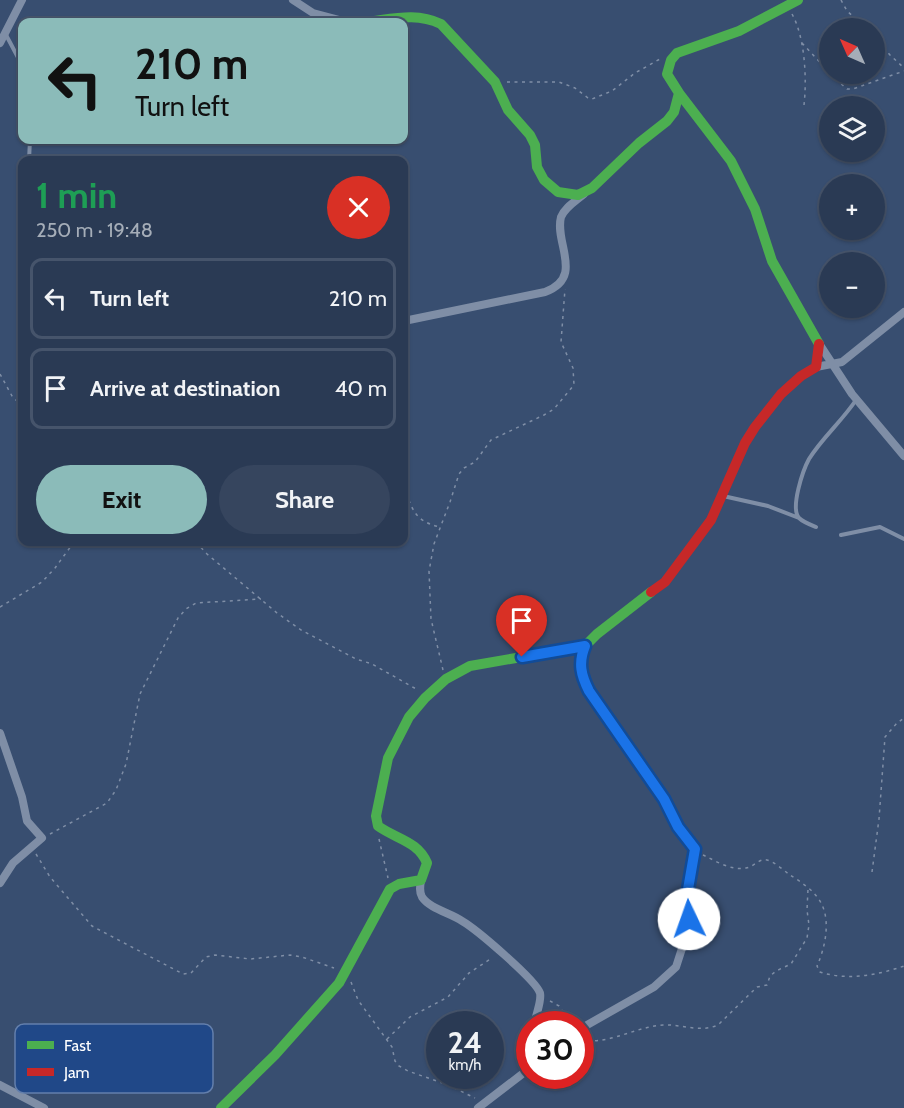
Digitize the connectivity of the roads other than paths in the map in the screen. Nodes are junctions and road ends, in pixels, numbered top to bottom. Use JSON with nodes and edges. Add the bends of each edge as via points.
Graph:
{"nodes":[{"id":1,"x":22,"y":0,"type":"edge"},
{"id":2,"x":293,"y":0,"type":"edge"},
{"id":3,"x":798,"y":0,"type":"edge"},
{"id":4,"x":332,"y":18,"type":"edge"},
{"id":5,"x":393,"y":18,"type":"edge"},
{"id":6,"x":5,"y":32,"type":"junction"},
{"id":7,"x":0,"y":43,"type":"edge"},
{"id":8,"x":18,"y":57,"type":"edge"},
{"id":9,"x":679,"y":93,"type":"junction"},
{"id":10,"x":592,"y":188,"type":"junction"},
{"id":11,"x":904,"y":312,"type":"edge"},
{"id":12,"x":408,"y":320,"type":"edge"},
{"id":13,"x":820,"y":345,"type":"junction"},
{"id":14,"x":833,"y":365,"type":"junction"},
{"id":15,"x":816,"y":367,"type":"junction"},
{"id":16,"x":856,"y":399,"type":"junction"},
{"id":17,"x":904,"y":456,"type":"edge"},
{"id":18,"x":722,"y":496,"type":"junction"},
{"id":19,"x":800,"y":519,"type":"junction"},
{"id":20,"x":816,"y":527,"type":"dead end"},
{"id":21,"x":841,"y":535,"type":"dead end"},
{"id":22,"x":904,"y":539,"type":"edge"},
{"id":23,"x":585,"y":646,"type":"junction"},
{"id":24,"x":0,"y":733,"type":"edge"},
{"id":25,"x":421,"y":880,"type":"junction"},
{"id":26,"x":0,"y":883,"type":"edge"},
{"id":27,"x":536,"y":1011,"type":"edge"},
{"id":28,"x":594,"y":1021,"type":"edge"},
{"id":29,"x":516,"y":1079,"type":"edge"},
{"id":30,"x":0,"y":1085,"type":"edge"},
{"id":31,"x":15,"y":1093,"type":"edge"},
{"id":32,"x":15,"y":1093,"type":"edge"},
{"id":33,"x":44,"y":1108,"type":"edge"},
{"id":34,"x":220,"y":1108,"type":"edge"},
{"id":35,"x":478,"y":1108,"type":"edge"}],
"edges":[{"from":1,"to":6,"type":"street"},
{"from":2,"to":4,"type":"street","via":[[313,13]]},
{"from":3,"to":9,"type":"street","via":[[739,31],[677,53],[667,74]]},
{"from":5,"to":10,"type":"street","via":[[430,17],[441,24],[495,82],[508,110],[530,135],[544,180],[568,195]]},
{"from":6,"to":7,"type":"street"},
{"from":6,"to":8,"type":"lane"},
{"from":9,"to":10,"type":"street","via":[[667,121]]},
{"from":9,"to":13,"type":"street","via":[[731,161],[755,209],[772,261]]},
{"from":10,"to":12,"type":"street","via":[[566,208],[561,218],[565,260],[559,285],[545,292]]},
{"from":11,"to":14,"type":"street"},
{"from":13,"to":14,"type":"street"},
{"from":13,"to":15,"type":"street"},
{"from":14,"to":15,"type":"street"},
{"from":14,"to":16,"type":"street"},
{"from":15,"to":18,"type":"street","via":[[801,375],[766,410],[745,443]]},
{"from":16,"to":17,"type":"street"},
{"from":16,"to":19,"type":"lane","via":[[808,461],[797,495]]},
{"from":18,"to":19,"type":"lane","via":[[768,506]]},
{"from":18,"to":23,"type":"street","via":[[711,520],[665,582]]},
{"from":19,"to":20,"type":"lane"},
{"from":21,"to":22,"type":"lane","via":[[880,527]]},
{"from":23,"to":25,"type":"street","via":[[470,666],[446,679],[409,717],[388,758],[376,816],[378,826],[385,832],[420,848],[427,862]]},
{"from":23,"to":28,"type":"street","via":[[580,659],[582,678],[589,691],[695,849],[687,895],[687,933],[676,967],[654,987]]},
{"from":24,"to":26,"type":"street","via":[[27,821],[42,838],[13,863]]},
{"from":25,"to":27,"type":"street","via":[[423,898],[461,920],[537,986],[541,999]]},
{"from":25,"to":34,"type":"street","via":[[390,889],[339,983],[280,1050]]},
{"from":29,"to":35,"type":"street"},
{"from":30,"to":32,"type":"street"},
{"from":31,"to":33,"type":"street"}]}
